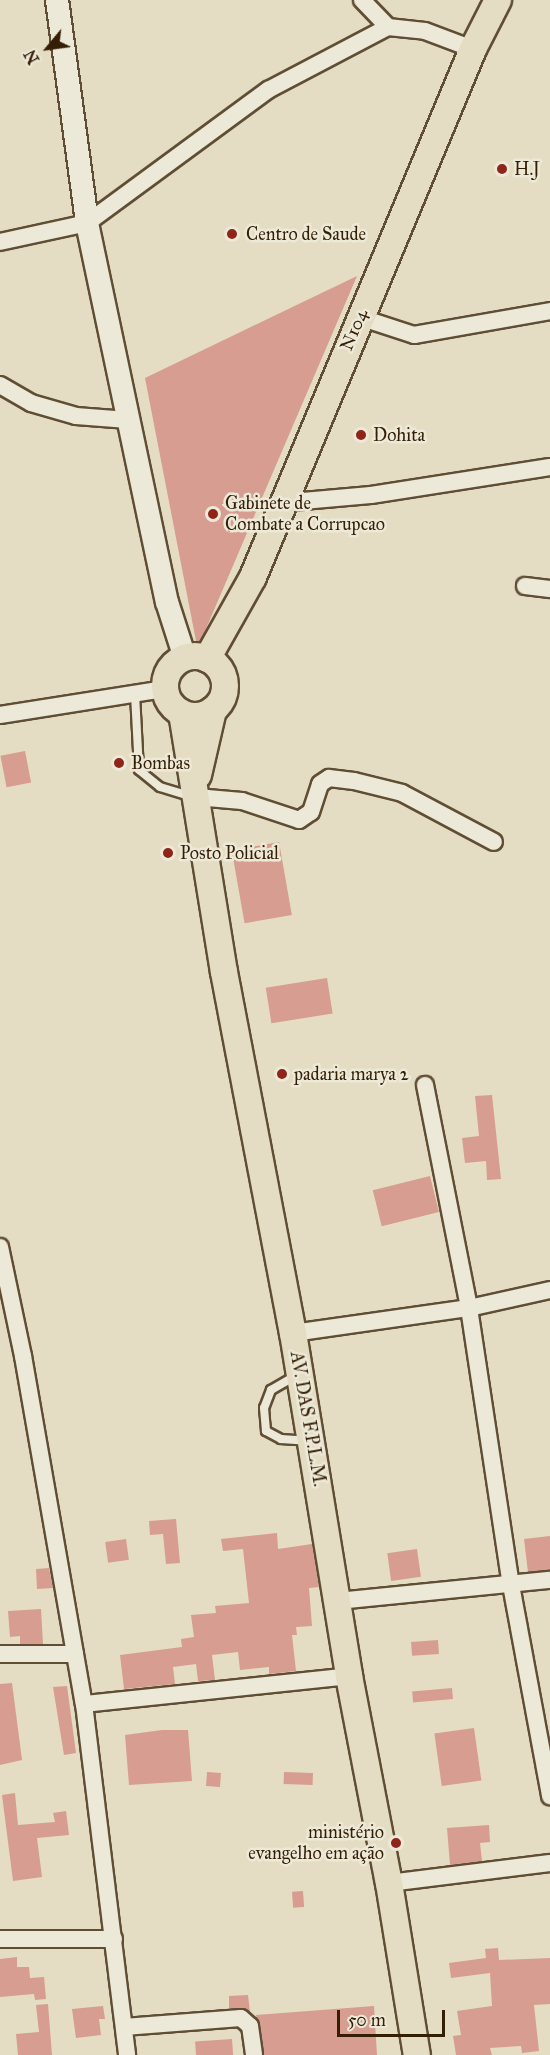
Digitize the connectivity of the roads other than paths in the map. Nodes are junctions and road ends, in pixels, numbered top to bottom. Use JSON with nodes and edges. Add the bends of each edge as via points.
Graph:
{"nodes":[{"id":1,"x":57,"y":0,"type":"edge"},
{"id":2,"x":362,"y":0,"type":"edge"},
{"id":3,"x":498,"y":0,"type":"edge"},
{"id":4,"x":388,"y":27,"type":"junction"},
{"id":5,"x":473,"y":49,"type":"junction"},
{"id":6,"x":87,"y":223,"type":"junction"},
{"id":7,"x":0,"y":242,"type":"edge"},
{"id":8,"x":550,"y":311,"type":"edge"},
{"id":9,"x":359,"y":317,"type":"junction"},
{"id":10,"x":0,"y":385,"type":"edge"},
{"id":11,"x":129,"y":420,"type":"junction"},
{"id":12,"x":550,"y":466,"type":"edge"},
{"id":13,"x":280,"y":503,"type":"junction"},
{"id":14,"x":525,"y":586,"type":"dead end"},
{"id":15,"x":550,"y":589,"type":"edge"},
{"id":16,"x":196,"y":659,"type":"junction"},
{"id":17,"x":165,"y":689,"type":"junction"},
{"id":18,"x":135,"y":694,"type":"junction"},
{"id":19,"x":213,"y":710,"type":"junction"},
{"id":20,"x":182,"y":713,"type":"junction"},
{"id":21,"x":0,"y":715,"type":"edge"},
{"id":22,"x":196,"y":790,"type":"junction"},
{"id":23,"x":494,"y":842,"type":"dead end"},
{"id":24,"x":425,"y":1085,"type":"dead end"},
{"id":25,"x":0,"y":1247,"type":"edge"},
{"id":26,"x":550,"y":1290,"type":"edge"},
{"id":27,"x":469,"y":1308,"type":"junction"},
{"id":28,"x":293,"y":1333,"type":"junction"},
{"id":29,"x":300,"y":1373,"type":"junction"},
{"id":30,"x":312,"y":1442,"type":"junction"},
{"id":31,"x":550,"y":1580,"type":"edge"},
{"id":32,"x":511,"y":1585,"type":"junction"},
{"id":33,"x":338,"y":1601,"type":"junction"},
{"id":34,"x":0,"y":1654,"type":"edge"},
{"id":35,"x":75,"y":1654,"type":"junction"},
{"id":36,"x":349,"y":1676,"type":"junction"},
{"id":37,"x":84,"y":1704,"type":"junction"},
{"id":38,"x":550,"y":1796,"type":"edge"},
{"id":39,"x":550,"y":1863,"type":"edge"},
{"id":40,"x":389,"y":1883,"type":"junction"},
{"id":41,"x":0,"y":1939,"type":"edge"},
{"id":42,"x":114,"y":1939,"type":"junction"},
{"id":43,"x":124,"y":2027,"type":"junction"},
{"id":44,"x":127,"y":2055,"type":"edge"},
{"id":45,"x":254,"y":2055,"type":"edge"},
{"id":46,"x":417,"y":2055,"type":"edge"}],
"edges":[{"from":1,"to":6,"type":"main road"},
{"from":2,"to":4,"type":"street"},
{"from":3,"to":5,"type":"main road","name":"N104","number":"N104"},
{"from":4,"to":5,"type":"street","via":[[425,31]]},
{"from":4,"to":6,"type":"street","via":[[268,90]]},
{"from":5,"to":9,"type":"main road","name":"N104","number":"N104"},
{"from":6,"to":7,"type":"street"},
{"from":6,"to":11,"type":"main road"},
{"from":8,"to":9,"type":"street","via":[[414,335]]},
{"from":9,"to":13,"type":"main road","name":"N104","number":"N104"},
{"from":10,"to":11,"type":"street","via":[[31,403],[76,416]]},
{"from":11,"to":16,"type":"main road","via":[[167,602]]},
{"from":12,"to":13,"type":"street","via":[[371,495]]},
{"from":13,"to":16,"type":"main road","name":"N104","number":"N104","via":[[253,577]]},
{"from":14,"to":15,"type":"street"},
{"from":16,"to":17,"type":"main road","name":"N104","number":"N104","via":[[168,674]]},
{"from":16,"to":19,"type":"main road","via":[[219,669],[224,683],[222,698]]},
{"from":17,"to":18,"type":"street"},
{"from":17,"to":20,"type":"main road","via":[[171,703]]},
{"from":18,"to":21,"type":"street"},
{"from":18,"to":22,"type":"lane","via":[[139,770],[160,787]]},
{"from":19,"to":20,"type":"main road","via":[[198,716]]},
{"from":19,"to":22,"type":"main road","name":"AV. DAS F.P.L.M."},
{"from":20,"to":22,"type":"main road","name":"AV. DAS F.P.L.M."},
{"from":22,"to":23,"type":"street","via":[[299,820],[311,812],[320,784],[329,778],[354,782],[402,793]]},
{"from":22,"to":28,"type":"main road","name":"AV. DAS F.P.L.M.","via":[[224,972]]},
{"from":24,"to":27,"type":"street"},
{"from":25,"to":35,"type":"street"},
{"from":26,"to":27,"type":"street"},
{"from":27,"to":28,"type":"street"},
{"from":27,"to":32,"type":"street"},
{"from":28,"to":29,"type":"main road","name":"AV. DAS F.P.L.M."},
{"from":29,"to":30,"type":"main road","name":"AV. DAS F.P.L.M."},
{"from":29,"to":30,"type":"lane","via":[[271,1390],[264,1408],[266,1431],[281,1439]]},
{"from":30,"to":33,"type":"main road","name":"AV. DAS F.P.L.M."},
{"from":31,"to":32,"type":"street"},
{"from":32,"to":33,"type":"street"},
{"from":32,"to":38,"type":"street"},
{"from":33,"to":36,"type":"main road","name":"AV. DAS F.P.L.M."},
{"from":34,"to":35,"type":"street"},
{"from":35,"to":37,"type":"street"},
{"from":36,"to":37,"type":"street"},
{"from":36,"to":40,"type":"main road","name":"AV. DAS F.P.L.M."},
{"from":37,"to":42,"type":"street"},
{"from":39,"to":40,"type":"street"},
{"from":40,"to":46,"type":"main road","name":"AV. DAS F.P.L.M."},
{"from":41,"to":42,"type":"street"},
{"from":42,"to":43,"type":"street"},
{"from":43,"to":44,"type":"street"},
{"from":43,"to":45,"type":"street","via":[[241,2018],[250,2025]]}]}
